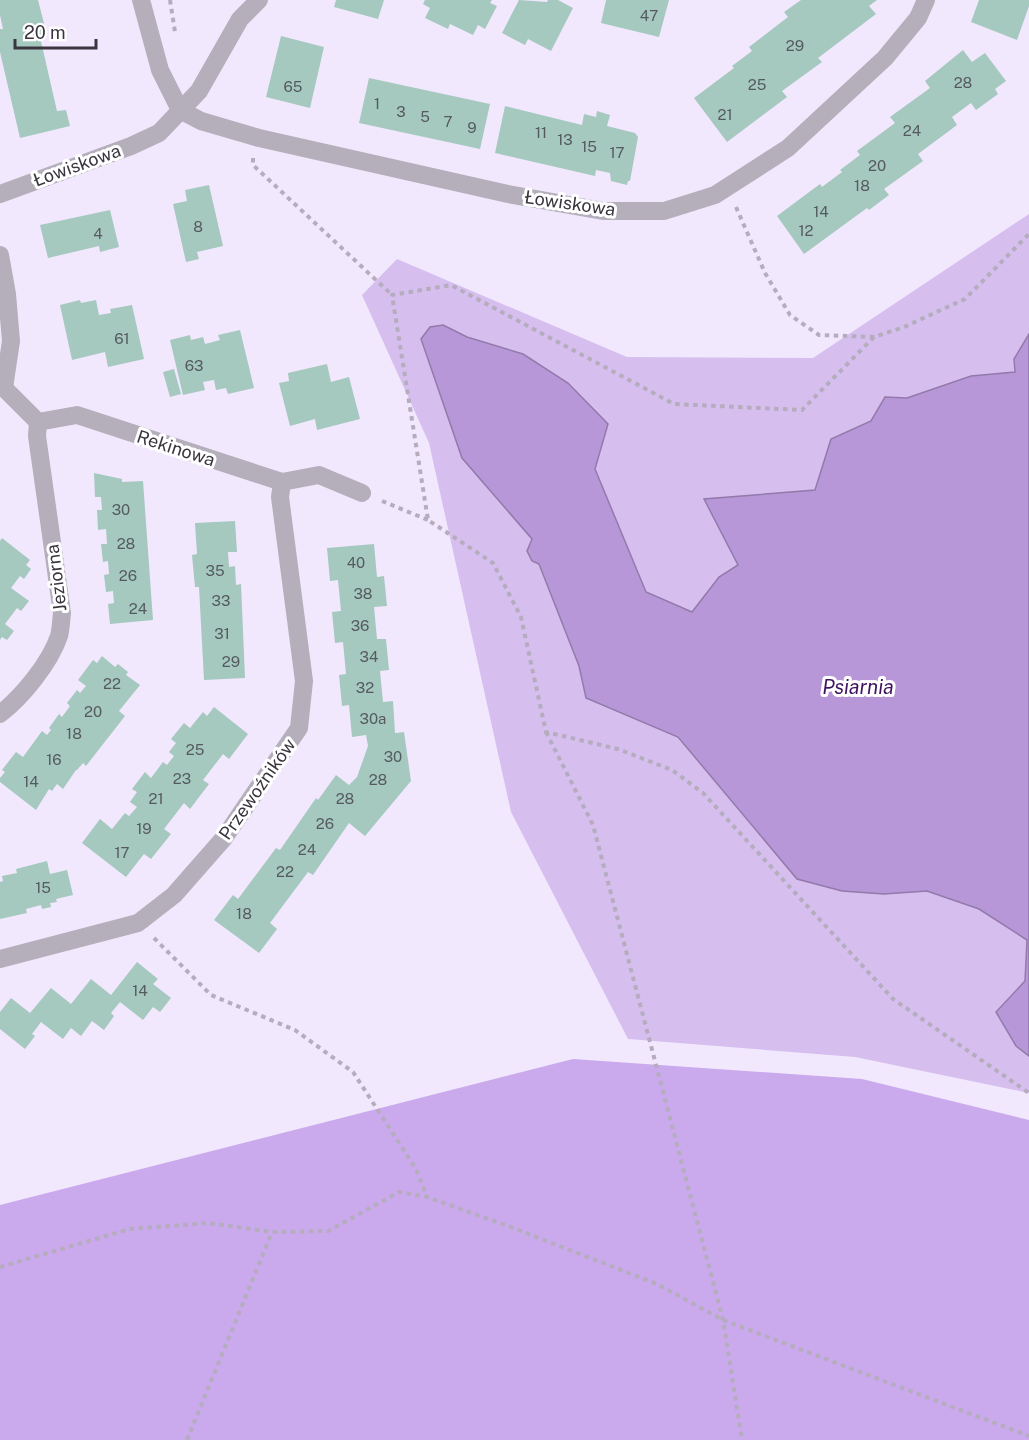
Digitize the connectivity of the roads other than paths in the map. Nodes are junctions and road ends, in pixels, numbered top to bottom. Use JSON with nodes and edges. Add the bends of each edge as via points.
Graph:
{"nodes":[{"id":1,"x":141,"y":0,"type":"edge"},
{"id":2,"x":259,"y":0,"type":"edge"},
{"id":3,"x":926,"y":0,"type":"edge"},
{"id":4,"x":180,"y":111,"type":"junction"},
{"id":5,"x":0,"y":194,"type":"edge"},
{"id":6,"x":0,"y":255,"type":"edge"},
{"id":7,"x":2,"y":388,"type":"edge"},
{"id":8,"x":38,"y":422,"type":"junction"},
{"id":9,"x":282,"y":482,"type":"junction"},
{"id":10,"x":362,"y":493,"type":"road end"},
{"id":11,"x":0,"y":714,"type":"edge"},
{"id":12,"x":0,"y":959,"type":"edge"}],
"edges":[{"from":1,"to":4,"type":"street","via":[[160,70]]},
{"from":2,"to":4,"type":"street","name":"Łowiskowa","via":[[240,19],[200,91]]},
{"from":3,"to":4,"type":"street","name":"Łowiskowa","via":[[918,18],[885,58],[788,148],[715,195],[664,211],[603,211],[508,194],[255,137]]},
{"from":4,"to":5,"type":"street","name":"Łowiskowa","via":[[159,133],[131,146]]},
{"from":6,"to":7,"type":"street","via":[[11,341]]},
{"from":7,"to":8,"type":"street"},
{"from":8,"to":9,"type":"street","name":"Rekinowa","via":[[77,415]]},
{"from":8,"to":11,"type":"street","name":"Jeziorna","via":[[62,613],[59,636],[43,665],[21,695]]},
{"from":9,"to":10,"type":"street","name":"Rekinowa","via":[[319,475]]},
{"from":9,"to":12,"type":"street","name":"Przewoźników","via":[[280,497],[304,681],[299,728],[224,838],[174,895],[138,923]]}]}
